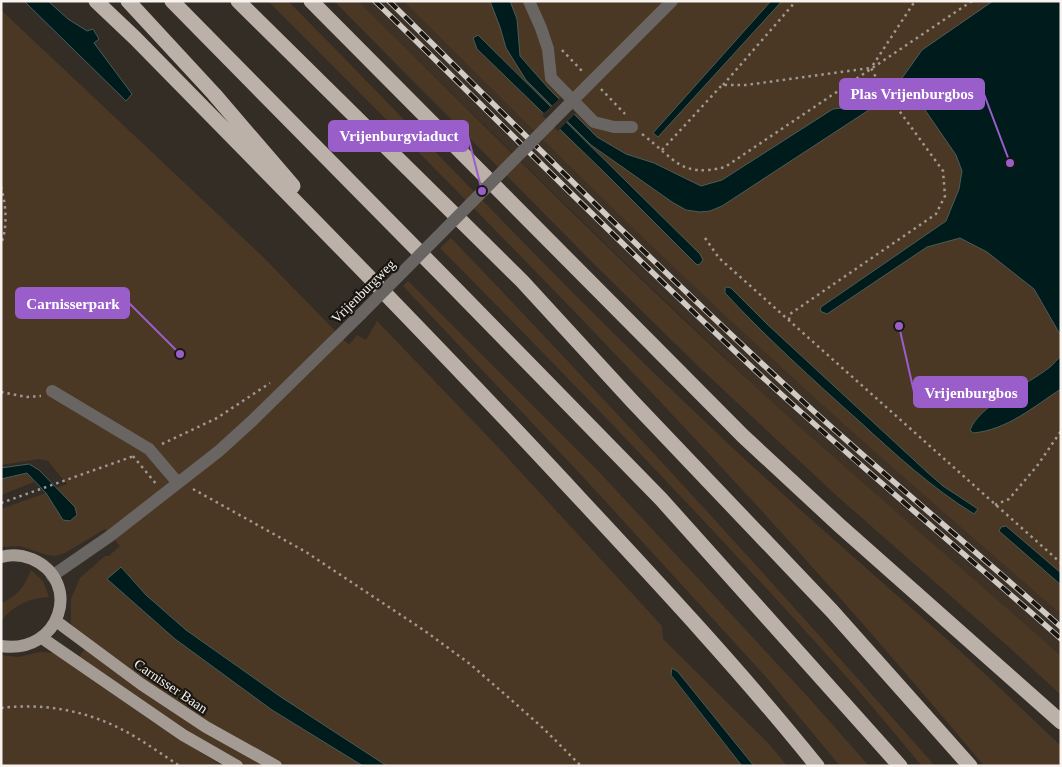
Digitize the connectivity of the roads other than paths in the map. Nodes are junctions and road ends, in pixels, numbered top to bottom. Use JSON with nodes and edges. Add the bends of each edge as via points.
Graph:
{"nodes":[{"id":1,"x":96,"y":1,"type":"edge"},
{"id":2,"x":128,"y":1,"type":"edge"},
{"id":3,"x":172,"y":1,"type":"edge"},
{"id":4,"x":238,"y":1,"type":"edge"},
{"id":5,"x":311,"y":1,"type":"edge"},
{"id":6,"x":529,"y":1,"type":"edge"},
{"id":7,"x":672,"y":1,"type":"edge"},
{"id":8,"x":632,"y":127,"type":"road end"},
{"id":9,"x":393,"y":301,"type":"junction"},
{"id":10,"x":52,"y":391,"type":"road end"},
{"id":11,"x":178,"y":483,"type":"junction"},
{"id":12,"x":1,"y":557,"type":"edge"},
{"id":13,"x":52,"y":576,"type":"junction"},
{"id":14,"x":56,"y":621,"type":"junction"},
{"id":15,"x":42,"y":638,"type":"junction"},
{"id":16,"x":1,"y":646,"type":"edge"},
{"id":17,"x":1061,"y":722,"type":"edge"},
{"id":18,"x":236,"y":766,"type":"edge"},
{"id":19,"x":276,"y":766,"type":"edge"},
{"id":20,"x":817,"y":766,"type":"edge"},
{"id":21,"x":900,"y":766,"type":"edge"},
{"id":22,"x":970,"y":766,"type":"edge"}],
"edges":[{"from":1,"to":9,"type":"highway"},
{"from":2,"to":9,"type":"highway","via":[[214,94]]},
{"from":3,"to":21,"type":"highway","via":[[661,499]]},
{"from":4,"to":22,"type":"highway","via":[[522,281],[832,611]]},
{"from":5,"to":17,"type":"highway","via":[[743,436]]},
{"from":6,"to":8,"type":"street","via":[[548,48],[551,78],[594,122]]},
{"from":7,"to":11,"type":"street","name":"Vrijenburgweg","bridge":true,"via":[[252,421]]},
{"from":9,"to":20,"type":"highway","via":[[642,565]]},
{"from":10,"to":11,"type":"street","via":[[143,452]]},
{"from":11,"to":13,"type":"street","name":"Vrijenburgweg"},
{"from":12,"to":13,"type":"main road","via":[[26,557],[41,564]]},
{"from":13,"to":14,"type":"main road","via":[[57,584],[60,603]]},
{"from":14,"to":15,"type":"main road"},
{"from":14,"to":19,"type":"main road","name":"Carnisser Baan","via":[[206,727]]},
{"from":15,"to":16,"type":"main road","via":[[23,647]]},
{"from":15,"to":18,"type":"main road","via":[[183,736]]}]}
